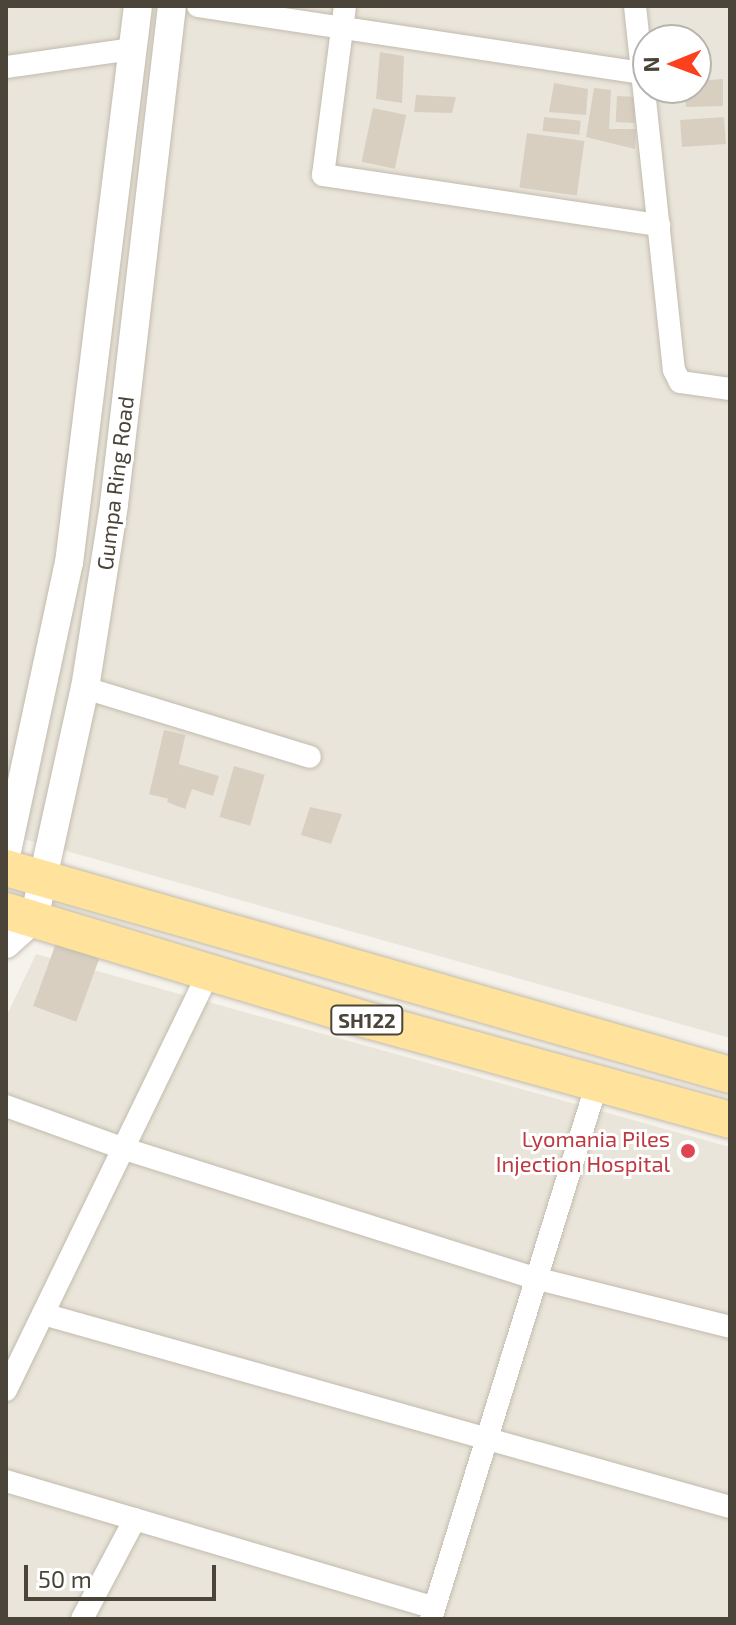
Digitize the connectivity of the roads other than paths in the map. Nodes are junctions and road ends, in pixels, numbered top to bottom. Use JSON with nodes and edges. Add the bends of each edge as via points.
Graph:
{"nodes":[{"id":1,"x":138,"y":6,"type":"edge"},
{"id":2,"x":172,"y":6,"type":"edge"},
{"id":3,"x":198,"y":6,"type":"edge"},
{"id":4,"x":343,"y":17,"type":"edge"},
{"id":5,"x":133,"y":49,"type":"junction"},
{"id":6,"x":6,"y":67,"type":"edge"},
{"id":7,"x":632,"y":72,"type":"edge"},
{"id":8,"x":648,"y":104,"type":"edge"},
{"id":9,"x":659,"y":225,"type":"junction"},
{"id":10,"x":730,"y":389,"type":"edge"},
{"id":11,"x":85,"y":688,"type":"junction"},
{"id":12,"x":310,"y":757,"type":"dead end"},
{"id":13,"x":6,"y":856,"type":"edge"},
{"id":14,"x":6,"y":868,"type":"edge"},
{"id":15,"x":43,"y":878,"type":"junction"},
{"id":16,"x":20,"y":915,"type":"edge"},
{"id":17,"x":6,"y":944,"type":"edge"},
{"id":18,"x":208,"y":974,"type":"junction"},
{"id":19,"x":730,"y":1075,"type":"edge"},
{"id":20,"x":597,"y":1083,"type":"junction"},
{"id":21,"x":6,"y":1106,"type":"edge"},
{"id":22,"x":730,"y":1120,"type":"edge"},
{"id":23,"x":125,"y":1149,"type":"junction"},
{"id":24,"x":538,"y":1279,"type":"junction"},
{"id":25,"x":43,"y":1314,"type":"junction"},
{"id":26,"x":730,"y":1327,"type":"edge"},
{"id":27,"x":6,"y":1390,"type":"edge"},
{"id":28,"x":487,"y":1440,"type":"junction"},
{"id":29,"x":6,"y":1481,"type":"edge"},
{"id":30,"x":730,"y":1507,"type":"edge"},
{"id":31,"x":135,"y":1519,"type":"junction"},
{"id":32,"x":432,"y":1613,"type":"edge"},
{"id":33,"x":82,"y":1619,"type":"edge"}],
"edges":[{"from":1,"to":5,"type":"street","name":"Gumpa Ring Road"},
{"from":2,"to":11,"type":"street","name":"Gumpa Ring Road","via":[[114,504]]},
{"from":3,"to":4,"type":"street"},
{"from":4,"to":7,"type":"street"},
{"from":4,"to":9,"type":"street","via":[[323,175]]},
{"from":5,"to":6,"type":"street"},
{"from":5,"to":13,"type":"street","name":"Gumpa Ring Road","via":[[69,563]]},
{"from":8,"to":9,"type":"street"},
{"from":9,"to":10,"type":"street","via":[[676,377],[686,384]]},
{"from":11,"to":12,"type":"street"},
{"from":11,"to":15,"type":"street","name":"Gumpa Ring Road"},
{"from":14,"to":15,"type":"main road"},
{"from":15,"to":16,"type":"street","name":"Gumpa Ring Road"},
{"from":15,"to":19,"type":"main road"},
{"from":16,"to":17,"type":"street"},
{"from":16,"to":18,"type":"main road","number":"SH122"},
{"from":18,"to":20,"type":"main road","number":"SH122"},
{"from":18,"to":23,"type":"street"},
{"from":20,"to":22,"type":"main road","number":"SH122"},
{"from":20,"to":24,"type":"street"},
{"from":21,"to":23,"type":"street"},
{"from":23,"to":24,"type":"street"},
{"from":23,"to":25,"type":"street"},
{"from":24,"to":26,"type":"street"},
{"from":24,"to":28,"type":"street"},
{"from":25,"to":27,"type":"street"},
{"from":25,"to":28,"type":"street"},
{"from":28,"to":30,"type":"street"},
{"from":28,"to":32,"type":"street"},
{"from":29,"to":31,"type":"street"},
{"from":31,"to":32,"type":"street"},
{"from":31,"to":33,"type":"street"}]}
